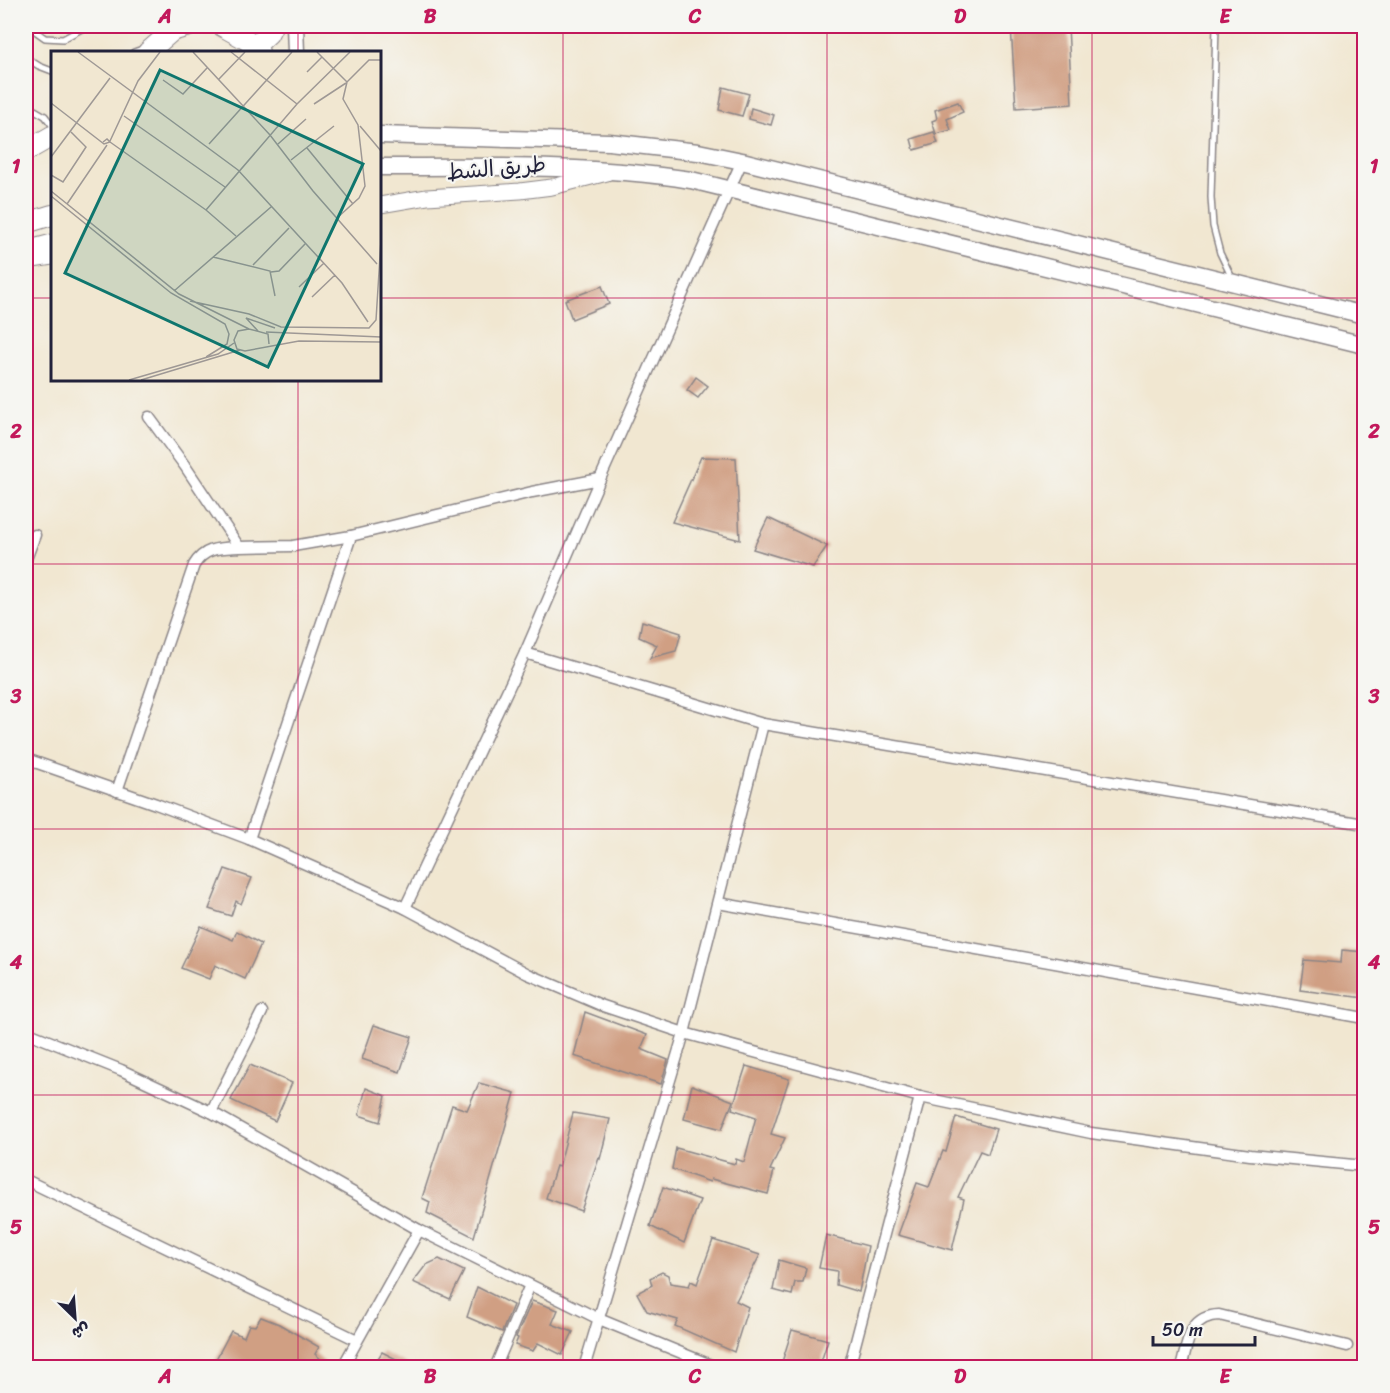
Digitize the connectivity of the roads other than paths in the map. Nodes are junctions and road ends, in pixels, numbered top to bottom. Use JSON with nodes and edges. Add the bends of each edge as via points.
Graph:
{"nodes":[{"id":1,"x":28,"y":26,"type":"edge"},
{"id":2,"x":87,"y":26,"type":"edge"},
{"id":3,"x":189,"y":26,"type":"edge"},
{"id":4,"x":222,"y":26,"type":"edge"},
{"id":5,"x":272,"y":26,"type":"edge"},
{"id":6,"x":295,"y":26,"type":"edge"},
{"id":7,"x":1216,"y":26,"type":"edge"},
{"id":8,"x":154,"y":47,"type":"edge"},
{"id":9,"x":256,"y":50,"type":"edge"},
{"id":10,"x":138,"y":51,"type":"edge"},
{"id":11,"x":296,"y":51,"type":"edge"},
{"id":12,"x":26,"y":58,"type":"edge"},
{"id":13,"x":51,"y":72,"type":"edge"},
{"id":14,"x":26,"y":105,"type":"edge"},
{"id":15,"x":51,"y":124,"type":"edge"},
{"id":16,"x":381,"y":135,"type":"edge"},
{"id":17,"x":51,"y":137,"type":"edge"},
{"id":18,"x":26,"y":151,"type":"edge"},
{"id":19,"x":742,"y":161,"type":"junction"},
{"id":20,"x":381,"y":167,"type":"edge"},
{"id":21,"x":615,"y":170,"type":"junction"},
{"id":22,"x":729,"y":188,"type":"junction"},
{"id":23,"x":381,"y":205,"type":"edge"},
{"id":24,"x":51,"y":215,"type":"edge"},
{"id":25,"x":26,"y":224,"type":"edge"},
{"id":26,"x":51,"y":242,"type":"edge"},
{"id":27,"x":26,"y":249,"type":"edge"},
{"id":28,"x":51,"y":257,"type":"edge"},
{"id":29,"x":1141,"y":260,"type":"junction"},
{"id":30,"x":26,"y":261,"type":"edge"},
{"id":31,"x":1234,"y":283,"type":"junction"},
{"id":32,"x":1134,"y":288,"type":"junction"},
{"id":33,"x":1365,"y":315,"type":"edge"},
{"id":34,"x":1365,"y":345,"type":"edge"},
{"id":35,"x":149,"y":417,"type":"dead end"},
{"id":36,"x":600,"y":479,"type":"junction"},
{"id":37,"x":35,"y":535,"type":"dead end"},
{"id":38,"x":351,"y":536,"type":"junction"},
{"id":39,"x":239,"y":547,"type":"junction"},
{"id":40,"x":26,"y":559,"type":"edge"},
{"id":41,"x":525,"y":653,"type":"junction"},
{"id":42,"x":763,"y":724,"type":"junction"},
{"id":43,"x":26,"y":759,"type":"edge"},
{"id":44,"x":117,"y":791,"type":"junction"},
{"id":45,"x":1365,"y":824,"type":"edge"},
{"id":46,"x":249,"y":839,"type":"junction"},
{"id":47,"x":718,"y":903,"type":"junction"},
{"id":48,"x":405,"y":908,"type":"junction"},
{"id":49,"x":262,"y":1012,"type":"dead end"},
{"id":50,"x":1365,"y":1018,"type":"edge"},
{"id":51,"x":26,"y":1032,"type":"edge"},
{"id":52,"x":684,"y":1033,"type":"junction"},
{"id":53,"x":920,"y":1097,"type":"junction"},
{"id":54,"x":211,"y":1112,"type":"junction"},
{"id":55,"x":1365,"y":1166,"type":"edge"},
{"id":56,"x":26,"y":1180,"type":"edge"},
{"id":57,"x":419,"y":1230,"type":"junction"},
{"id":58,"x":530,"y":1285,"type":"junction"},
{"id":59,"x":598,"y":1319,"type":"junction"},
{"id":60,"x":357,"y":1340,"type":"junction"},
{"id":61,"x":1347,"y":1346,"type":"dead end"},
{"id":62,"x":342,"y":1368,"type":"edge"},
{"id":63,"x":495,"y":1368,"type":"edge"},
{"id":64,"x":584,"y":1368,"type":"edge"},
{"id":65,"x":718,"y":1368,"type":"edge"},
{"id":66,"x":849,"y":1368,"type":"edge"},
{"id":67,"x":1181,"y":1368,"type":"edge"}],
"edges":[{"from":1,"to":2,"type":"lane","via":[[45,38],[63,39]]},
{"from":3,"to":8,"type":"highway","via":[[172,31]]},
{"from":4,"to":9,"type":"highway","via":[[239,34]]},
{"from":5,"to":9,"type":"highway"},
{"from":6,"to":11,"type":"main road"},
{"from":7,"to":31,"type":"lane","via":[[1213,226]]},
{"from":8,"to":10,"type":"lane"},
{"from":12,"to":13,"type":"lane"},
{"from":14,"to":15,"type":"lane"},
{"from":16,"to":19,"type":"main road","via":[[609,142]]},
{"from":17,"to":18,"type":"highway"},
{"from":19,"to":22,"type":"street"},
{"from":19,"to":29,"type":"main road"},
{"from":20,"to":21,"type":"main road"},
{"from":21,"to":22,"type":"main road"},
{"from":21,"to":23,"type":"main road","name":"طريق الشط","via":[[552,187],[427,197]]},
{"from":22,"to":32,"type":"main road"},
{"from":22,"to":36,"type":"street"},
{"from":24,"to":25,"type":"highway"},
{"from":26,"to":27,"type":"main road"},
{"from":28,"to":30,"type":"main road"},
{"from":29,"to":31,"type":"main road"},
{"from":29,"to":32,"type":"main road"},
{"from":31,"to":33,"type":"main road"},
{"from":32,"to":34,"type":"main road"},
{"from":35,"to":39,"type":"street"},
{"from":36,"to":38,"type":"street"},
{"from":36,"to":41,"type":"street"},
{"from":37,"to":40,"type":"street"},
{"from":38,"to":39,"type":"street","via":[[293,546]]},
{"from":38,"to":46,"type":"street"},
{"from":39,"to":44,"type":"street","via":[[209,550],[194,565]]},
{"from":41,"to":42,"type":"street"},
{"from":41,"to":48,"type":"street"},
{"from":42,"to":45,"type":"street"},
{"from":42,"to":47,"type":"street"},
{"from":43,"to":44,"type":"street"},
{"from":44,"to":46,"type":"street"},
{"from":46,"to":48,"type":"street"},
{"from":47,"to":50,"type":"street"},
{"from":47,"to":52,"type":"street"},
{"from":48,"to":52,"type":"street","via":[[528,974],[603,1006]]},
{"from":49,"to":54,"type":"street"},
{"from":51,"to":54,"type":"street"},
{"from":52,"to":53,"type":"street"},
{"from":52,"to":59,"type":"street"},
{"from":53,"to":55,"type":"street","via":[[1091,1133]]},
{"from":53,"to":66,"type":"street"},
{"from":54,"to":57,"type":"street"},
{"from":56,"to":60,"type":"street"},
{"from":57,"to":58,"type":"street"},
{"from":57,"to":60,"type":"street"},
{"from":58,"to":59,"type":"street"},
{"from":58,"to":63,"type":"street"},
{"from":59,"to":64,"type":"street"},
{"from":59,"to":65,"type":"street"},
{"from":60,"to":62,"type":"street"},
{"from":61,"to":67,"type":"street","via":[[1219,1315],[1208,1316],[1196,1324]]}]}
